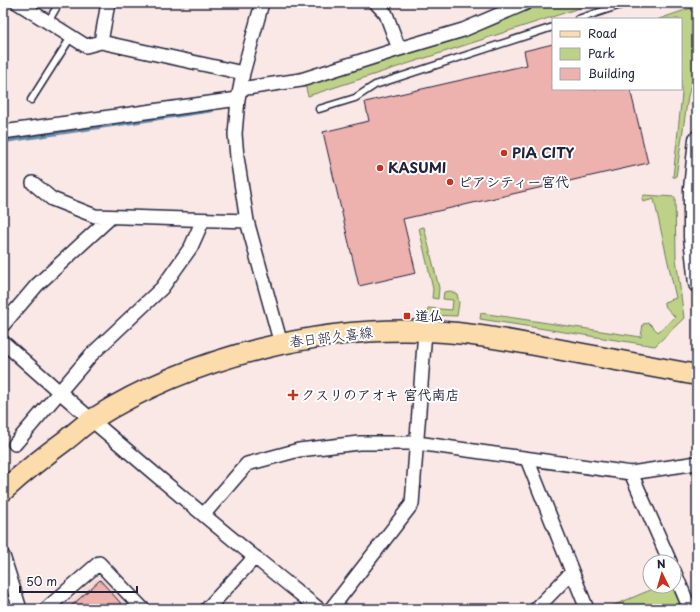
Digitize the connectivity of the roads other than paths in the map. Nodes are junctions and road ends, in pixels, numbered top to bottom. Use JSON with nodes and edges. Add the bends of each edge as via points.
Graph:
{"nodes":[{"id":1,"x":18,"y":3,"type":"edge"},
{"id":2,"x":59,"y":3,"type":"edge"},
{"id":3,"x":108,"y":3,"type":"edge"},
{"id":4,"x":262,"y":3,"type":"edge"},
{"id":5,"x":376,"y":3,"type":"edge"},
{"id":6,"x":526,"y":3,"type":"edge"},
{"id":7,"x":627,"y":3,"type":"edge"},
{"id":8,"x":581,"y":18,"type":"edge"},
{"id":9,"x":48,"y":22,"type":"junction"},
{"id":10,"x":552,"y":27,"type":"edge"},
{"id":11,"x":71,"y":37,"type":"junction"},
{"id":12,"x":101,"y":42,"type":"junction"},
{"id":13,"x":399,"y":49,"type":"junction"},
{"id":14,"x":243,"y":74,"type":"junction"},
{"id":15,"x":239,"y":94,"type":"junction"},
{"id":16,"x":31,"y":100,"type":"dead end"},
{"id":17,"x":319,"y":109,"type":"dead end"},
{"id":18,"x":3,"y":132,"type":"edge"},
{"id":19,"x":697,"y":139,"type":"edge"},
{"id":20,"x":33,"y":183,"type":"dead end"},
{"id":21,"x":111,"y":217,"type":"junction"},
{"id":22,"x":203,"y":220,"type":"junction"},
{"id":23,"x":247,"y":221,"type":"junction"},
{"id":24,"x":697,"y":284,"type":"edge"},
{"id":25,"x":3,"y":325,"type":"edge"},
{"id":26,"x":425,"y":331,"type":"junction"},
{"id":27,"x":3,"y":342,"type":"edge"},
{"id":28,"x":281,"y":344,"type":"junction"},
{"id":29,"x":697,"y":376,"type":"edge"},
{"id":30,"x":59,"y":392,"type":"junction"},
{"id":31,"x":91,"y":420,"type":"junction"},
{"id":32,"x":417,"y":442,"type":"junction"},
{"id":33,"x":15,"y":444,"type":"dead end"},
{"id":34,"x":527,"y":459,"type":"junction"},
{"id":35,"x":697,"y":463,"type":"edge"},
{"id":36,"x":631,"y":472,"type":"junction"},
{"id":37,"x":3,"y":491,"type":"edge"},
{"id":38,"x":204,"y":514,"type":"junction"},
{"id":39,"x":667,"y":554,"type":"edge"},
{"id":40,"x":3,"y":556,"type":"edge"},
{"id":41,"x":255,"y":557,"type":"junction"},
{"id":42,"x":572,"y":572,"type":"junction"},
{"id":43,"x":682,"y":590,"type":"edge"},
{"id":44,"x":20,"y":609,"type":"edge"},
{"id":45,"x":46,"y":609,"type":"edge"},
{"id":46,"x":143,"y":609,"type":"edge"},
{"id":47,"x":207,"y":609,"type":"edge"},
{"id":48,"x":319,"y":609,"type":"edge"},
{"id":49,"x":331,"y":609,"type":"edge"},
{"id":50,"x":536,"y":609,"type":"edge"},
{"id":51,"x":587,"y":609,"type":"edge"},
{"id":52,"x":690,"y":609,"type":"edge"}],
"edges":[{"from":1,"to":9,"type":"street"},
{"from":2,"to":9,"type":"lane"},
{"from":3,"to":12,"type":"street"},
{"from":4,"to":14,"type":"street"},
{"from":5,"to":13,"type":"street","via":[[386,14]]},
{"from":6,"to":13,"type":"street","via":[[463,30]]},
{"from":7,"to":8,"type":"lane"},
{"from":9,"to":11,"type":"street"},
{"from":10,"to":17,"type":"lane","via":[[375,85],[355,98]]},
{"from":11,"to":12,"type":"street","via":[[86,46]]},
{"from":11,"to":16,"type":"lane"},
{"from":12,"to":14,"type":"street"},
{"from":13,"to":15,"type":"street","via":[[301,80]]},
{"from":14,"to":15,"type":"street"},
{"from":15,"to":18,"type":"street"},
{"from":15,"to":23,"type":"street","via":[[235,134]]},
{"from":19,"to":24,"type":"street","via":[[692,189],[692,237]]},
{"from":20,"to":21,"type":"street","via":[[52,200],[95,216]]},
{"from":21,"to":22,"type":"street"},
{"from":21,"to":25,"type":"street","via":[[37,285]]},
{"from":22,"to":23,"type":"street"},
{"from":22,"to":30,"type":"street","via":[[191,247],[162,288],[91,355]]},
{"from":23,"to":28,"type":"street"},
{"from":26,"to":28,"type":"main road","name":"春日部久喜線","via":[[355,333]]},
{"from":26,"to":29,"type":"main road","name":"春日部久喜線","via":[[522,343]]},
{"from":26,"to":32,"type":"street"},
{"from":27,"to":30,"type":"street"},
{"from":28,"to":31,"type":"main road","name":"春日部久喜線","via":[[204,366],[128,399]]},
{"from":30,"to":31,"type":"street"},
{"from":30,"to":33,"type":"street"},
{"from":31,"to":37,"type":"main road","name":"春日部久喜線"},
{"from":31,"to":38,"type":"street"},
{"from":32,"to":34,"type":"street"},
{"from":32,"to":38,"type":"street","via":[[359,443],[299,450],[247,464]]},
{"from":32,"to":49,"type":"street","via":[[412,504]]},
{"from":34,"to":36,"type":"street"},
{"from":34,"to":42,"type":"street"},
{"from":35,"to":36,"type":"street"},
{"from":36,"to":39,"type":"street"},
{"from":38,"to":41,"type":"street"},
{"from":40,"to":44,"type":"street"},
{"from":41,"to":47,"type":"street"},
{"from":41,"to":48,"type":"street"},
{"from":42,"to":50,"type":"street"},
{"from":42,"to":51,"type":"street"},
{"from":43,"to":52,"type":"street"},
{"from":45,"to":46,"type":"street","via":[[99,563]]}]}
